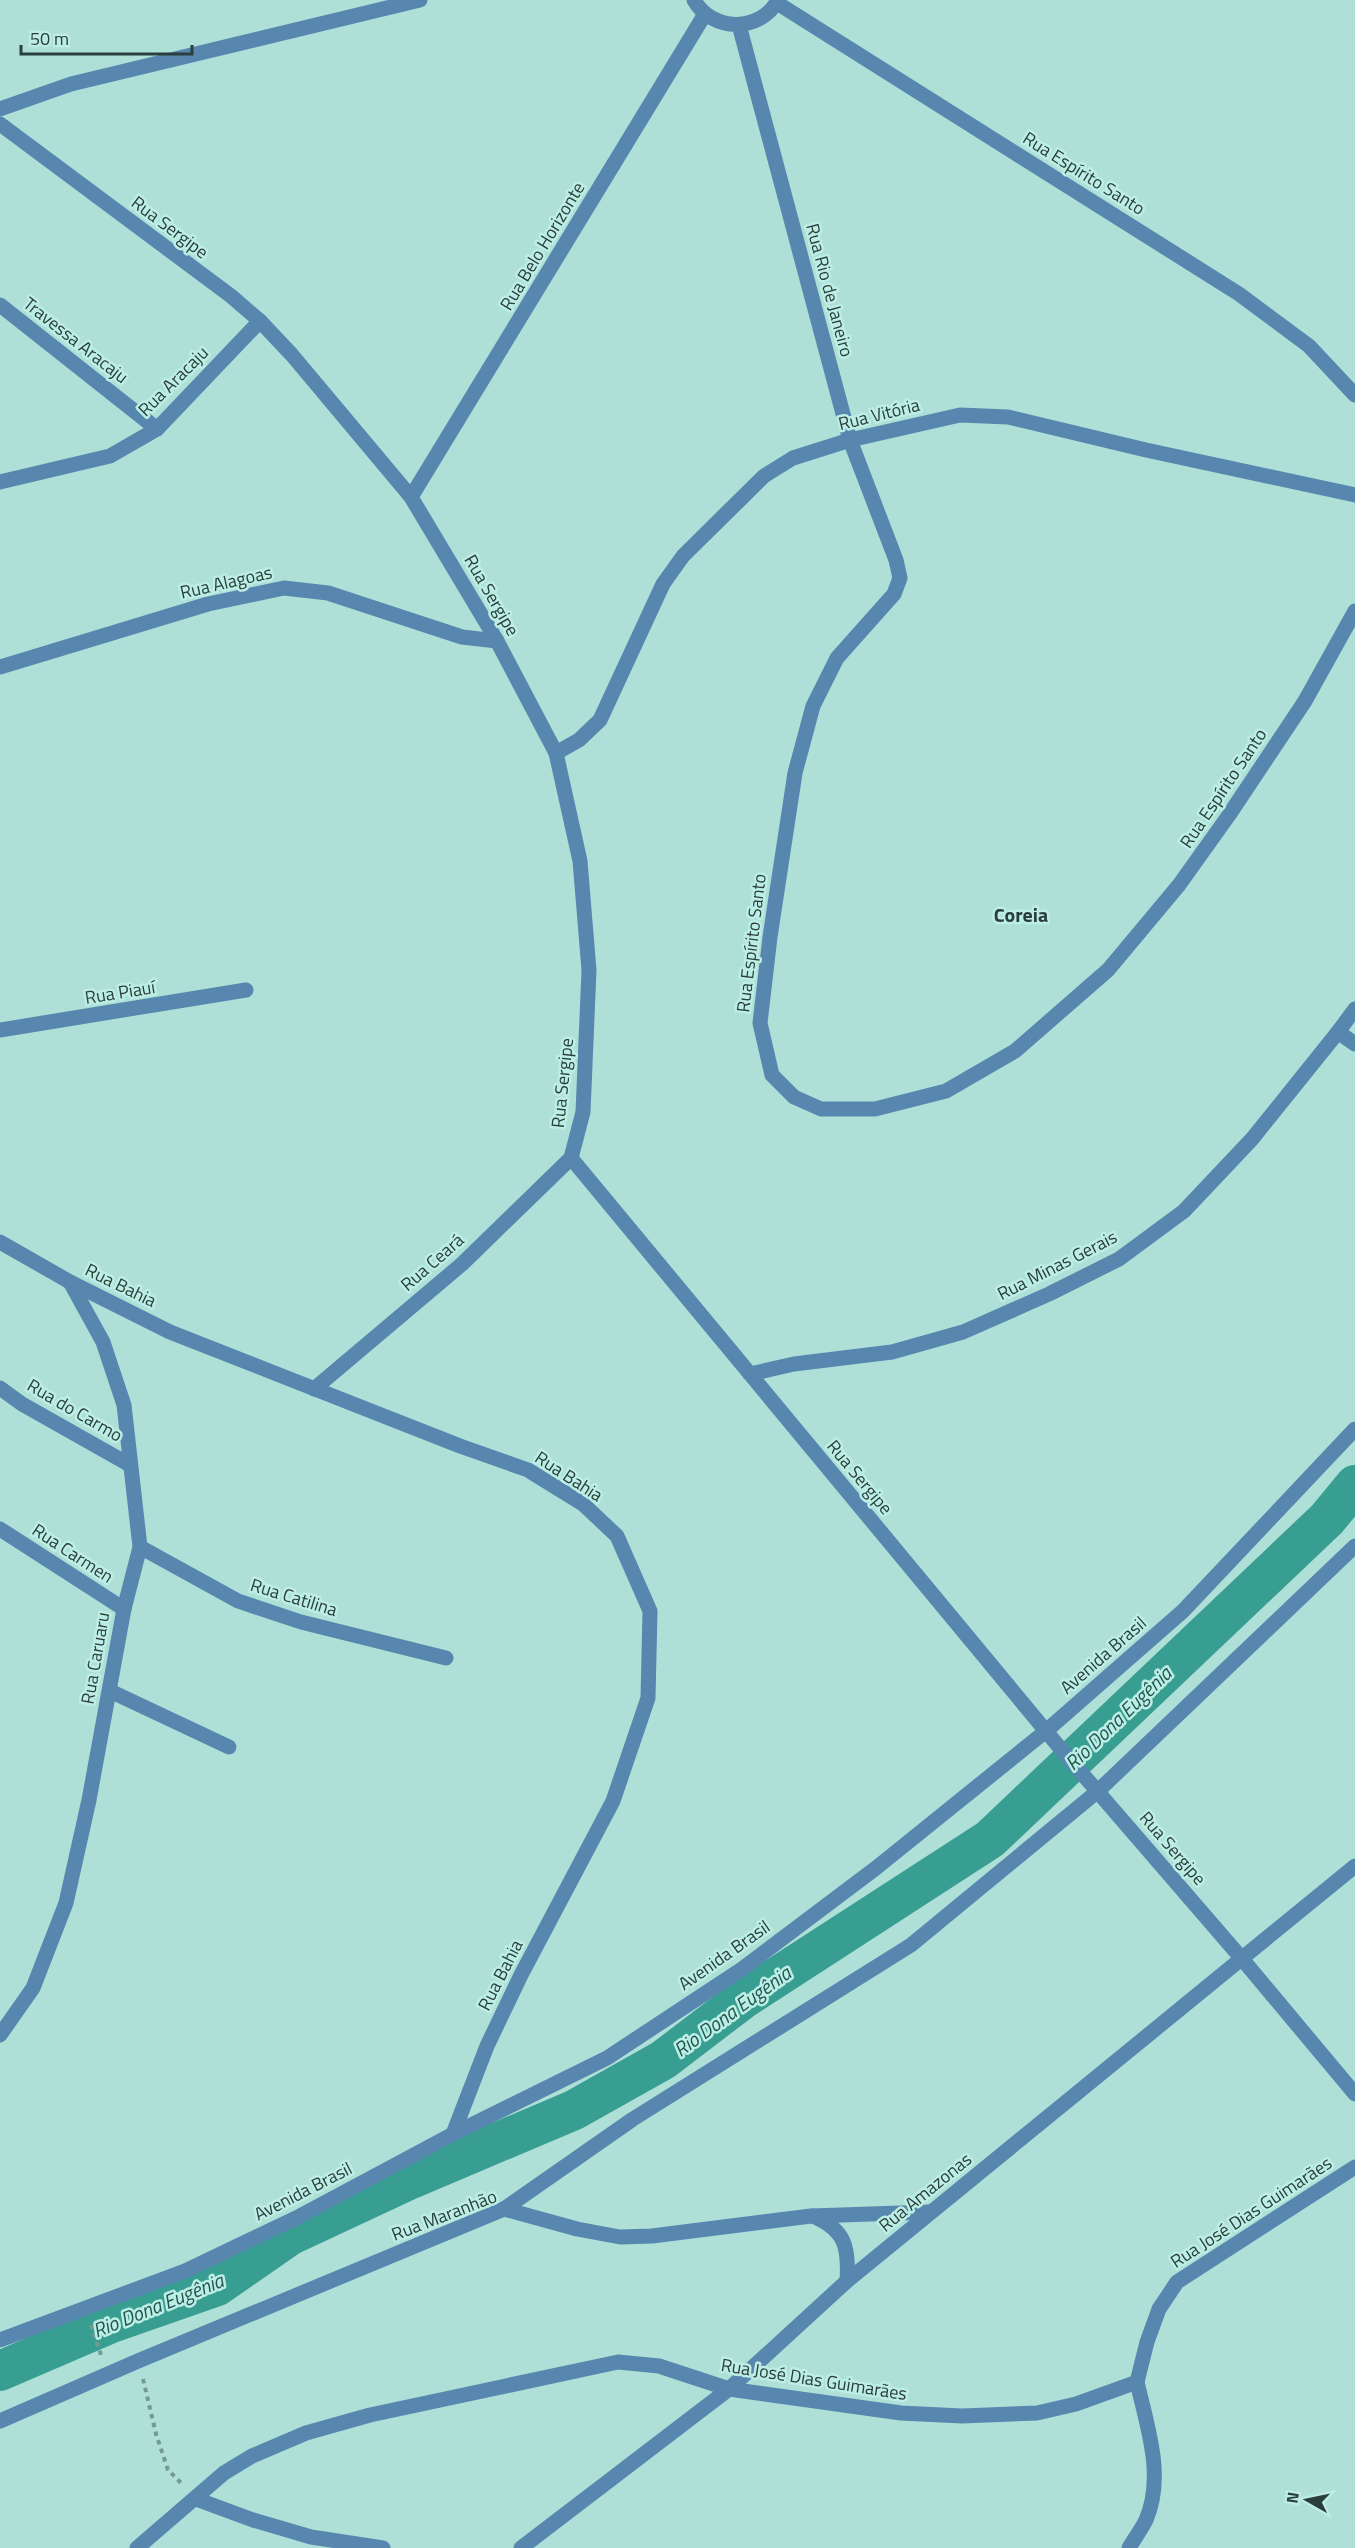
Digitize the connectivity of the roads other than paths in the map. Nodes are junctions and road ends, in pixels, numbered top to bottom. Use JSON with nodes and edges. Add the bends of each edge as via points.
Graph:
{"nodes":[{"id":1,"x":420,"y":0,"type":"edge"},
{"id":2,"x":694,"y":0,"type":"edge"},
{"id":3,"x":777,"y":2,"type":"edge"},
{"id":4,"x":705,"y":14,"type":"junction"},
{"id":5,"x":739,"y":25,"type":"junction"},
{"id":6,"x":0,"y":109,"type":"edge"},
{"id":7,"x":0,"y":124,"type":"edge"},
{"id":8,"x":0,"y":305,"type":"edge"},
{"id":9,"x":260,"y":321,"type":"junction"},
{"id":10,"x":1355,"y":395,"type":"edge"},
{"id":11,"x":157,"y":429,"type":"junction"},
{"id":12,"x":850,"y":440,"type":"junction"},
{"id":13,"x":0,"y":482,"type":"edge"},
{"id":14,"x":1355,"y":495,"type":"edge"},
{"id":15,"x":411,"y":497,"type":"junction"},
{"id":16,"x":896,"y":560,"type":"joint"},
{"id":17,"x":1355,"y":611,"type":"edge"},
{"id":18,"x":496,"y":641,"type":"junction"},
{"id":19,"x":0,"y":667,"type":"edge"},
{"id":20,"x":556,"y":753,"type":"junction"},
{"id":21,"x":246,"y":990,"type":"dead end"},
{"id":22,"x":1355,"y":1009,"type":"edge"},
{"id":23,"x":0,"y":1030,"type":"edge"},
{"id":24,"x":1338,"y":1032,"type":"junction"},
{"id":25,"x":1355,"y":1044,"type":"edge"},
{"id":26,"x":571,"y":1158,"type":"junction"},
{"id":27,"x":0,"y":1242,"type":"edge"},
{"id":28,"x":70,"y":1282,"type":"junction"},
{"id":29,"x":750,"y":1374,"type":"junction"},
{"id":30,"x":0,"y":1388,"type":"edge"},
{"id":31,"x":314,"y":1389,"type":"junction"},
{"id":32,"x":1355,"y":1429,"type":"edge"},
{"id":33,"x":130,"y":1465,"type":"junction"},
{"id":34,"x":0,"y":1529,"type":"edge"},
{"id":35,"x":1355,"y":1546,"type":"edge"},
{"id":36,"x":140,"y":1547,"type":"junction"},
{"id":37,"x":124,"y":1610,"type":"junction"},
{"id":38,"x":446,"y":1658,"type":"dead end"},
{"id":39,"x":110,"y":1691,"type":"junction"},
{"id":40,"x":1046,"y":1731,"type":"junction"},
{"id":41,"x":229,"y":1747,"type":"dead end"},
{"id":42,"x":1094,"y":1786,"type":"junction"},
{"id":43,"x":1355,"y":1866,"type":"edge"},
{"id":44,"x":1243,"y":1960,"type":"junction"},
{"id":45,"x":0,"y":2035,"type":"edge"},
{"id":46,"x":1355,"y":2094,"type":"edge"},
{"id":47,"x":453,"y":2134,"type":"junction"},
{"id":48,"x":1355,"y":2167,"type":"edge"},
{"id":49,"x":504,"y":2209,"type":"junction"},
{"id":50,"x":930,"y":2212,"type":"junction"},
{"id":51,"x":811,"y":2216,"type":"junction"},
{"id":52,"x":847,"y":2281,"type":"junction"},
{"id":53,"x":0,"y":2340,"type":"edge"},
{"id":54,"x":1137,"y":2382,"type":"junction"},
{"id":55,"x":729,"y":2389,"type":"junction"},
{"id":56,"x":0,"y":2421,"type":"edge"},
{"id":57,"x":196,"y":2499,"type":"junction"},
{"id":58,"x":137,"y":2548,"type":"edge"},
{"id":59,"x":383,"y":2548,"type":"edge"},
{"id":60,"x":521,"y":2548,"type":"edge"},
{"id":61,"x":1129,"y":2548,"type":"edge"}],
"edges":[{"from":1,"to":6,"type":"street","via":[[71,84]]},
{"from":2,"to":4,"type":"street"},
{"from":3,"to":5,"type":"street","via":[[760,18]]},
{"from":3,"to":10,"type":"street","name":"Rua Espírito Santo","via":[[1239,294],[1309,346]]},
{"from":4,"to":5,"type":"street"},
{"from":4,"to":15,"type":"street","name":"Rua Belo Horizonte"},
{"from":5,"to":12,"type":"street","name":"Rua Rio de Janeiro"},
{"from":7,"to":9,"type":"street","name":"Rua Sergipe"},
{"from":8,"to":11,"type":"street","name":"Travessa Aracaju"},
{"from":9,"to":11,"type":"street","name":"Rua Aracaju"},
{"from":9,"to":15,"type":"street","name":"Rua Sergipe"},
{"from":11,"to":13,"type":"street","name":"Rua Aracaju","via":[[110,456]]},
{"from":12,"to":14,"type":"street","name":"Rua Vitória","via":[[960,415],[1008,417]]},
{"from":12,"to":16,"type":"street","name":"Rua Rio de Janeiro"},
{"from":12,"to":20,"type":"street","name":"Rua Vitória","via":[[793,458],[764,476],[683,556],[663,584],[600,720],[579,740]]},
{"from":15,"to":18,"type":"street","name":"Rua Sergipe"},
{"from":16,"to":17,"type":"street","name":"Rua Espírito Santo","via":[[900,578],[894,594],[837,658],[813,705],[795,773],[770,937],[760,1023],[772,1075],[794,1096],[821,1109],[875,1109],[946,1091],[1015,1051],[1108,970],[1179,885],[1229,815],[1305,701]]},
{"from":18,"to":19,"type":"street","name":"Rua Alagoas","via":[[452,635],[328,593],[284,588],[208,604]]},
{"from":18,"to":20,"type":"street","name":"Rua Sergipe"},
{"from":20,"to":26,"type":"street","name":"Rua Sergipe","via":[[580,861],[589,970],[583,1112]]},
{"from":21,"to":23,"type":"street","name":"Rua Piauí"},
{"from":22,"to":24,"type":"street","name":"Rua Minas Gerais"},
{"from":24,"to":25,"type":"street"},
{"from":24,"to":29,"type":"street","name":"Rua Minas Gerais","via":[[1252,1139],[1185,1211],[1119,1258],[963,1332],[892,1352],[794,1364]]},
{"from":26,"to":29,"type":"street","name":"Rua Sergipe"},
{"from":26,"to":31,"type":"street","name":"Rua Ceará","via":[[462,1264]]},
{"from":27,"to":28,"type":"street","name":"Rua Bahia"},
{"from":28,"to":31,"type":"street","name":"Rua Bahia","via":[[170,1332]]},
{"from":28,"to":33,"type":"street","name":"Rua Caruaru","via":[[103,1342],[124,1405]]},
{"from":29,"to":40,"type":"street","name":"Rua Sergipe"},
{"from":30,"to":33,"type":"street","name":"Rua do Carmo"},
{"from":31,"to":47,"type":"street","name":"Rua Bahia","via":[[528,1470],[583,1504],[617,1536],[650,1611],[648,1698],[613,1801],[521,1975],[487,2046]]},
{"from":32,"to":40,"type":"street","name":"Avenida Brasil","via":[[1183,1611]]},
{"from":33,"to":36,"type":"street","name":"Rua Caruaru"},
{"from":34,"to":37,"type":"street","name":"Rua Carmen"},
{"from":35,"to":42,"type":"street"},
{"from":36,"to":37,"type":"street","name":"Rua Caruaru"},
{"from":36,"to":38,"type":"street","name":"Rua Catilina","via":[[238,1600],[301,1622]]},
{"from":37,"to":39,"type":"street","name":"Rua Caruaru"},
{"from":39,"to":41,"type":"street"},
{"from":39,"to":45,"type":"street","name":"Rua Caruaru","via":[[66,1903],[33,1988]]},
{"from":40,"to":42,"type":"street","name":"Rua Sergipe"},
{"from":40,"to":47,"type":"street","name":"Avenida Brasil","via":[[876,1868],[742,1969],[606,2058]]},
{"from":42,"to":44,"type":"street","name":"Rua Sergipe"},
{"from":42,"to":49,"type":"street","via":[[912,1945],[633,2119]]},
{"from":43,"to":44,"type":"street","name":"Rua Amazonas"},
{"from":44,"to":46,"type":"street","name":"Rua Sergipe"},
{"from":44,"to":50,"type":"street","name":"Rua Amazonas"},
{"from":47,"to":53,"type":"street","name":"Avenida Brasil","via":[[296,2218],[185,2271]]},
{"from":48,"to":54,"type":"street","name":"Rua José Dias Guimarães","via":[[1177,2282],[1159,2309]]},
{"from":49,"to":51,"type":"street","name":"Rua Maranhão","via":[[620,2237]]},
{"from":49,"to":56,"type":"street","name":"Rua Maranhão"},
{"from":50,"to":51,"type":"street","name":"Rua Maranhão"},
{"from":50,"to":52,"type":"street","name":"Rua Amazonas"},
{"from":51,"to":52,"type":"street","via":[[827,2222],[843,2240],[848,2256]]},
{"from":52,"to":55,"type":"street","name":"Rua Amazonas"},
{"from":54,"to":55,"type":"street","name":"Rua José Dias Guimarães","via":[[1037,2413],[962,2416],[861,2408]]},
{"from":54,"to":61,"type":"street","via":[[1153,2455],[1155,2489],[1146,2520]]},
{"from":55,"to":57,"type":"street","name":"Rua José Dias Guimarães","via":[[659,2366],[618,2362],[587,2367],[306,2433],[252,2456],[224,2473]]},
{"from":55,"to":60,"type":"street","name":"Rua Amazonas"},
{"from":57,"to":58,"type":"street","name":"Rua José Dias Guimarães"},
{"from":57,"to":59,"type":"street","via":[[311,2537]]}]}
